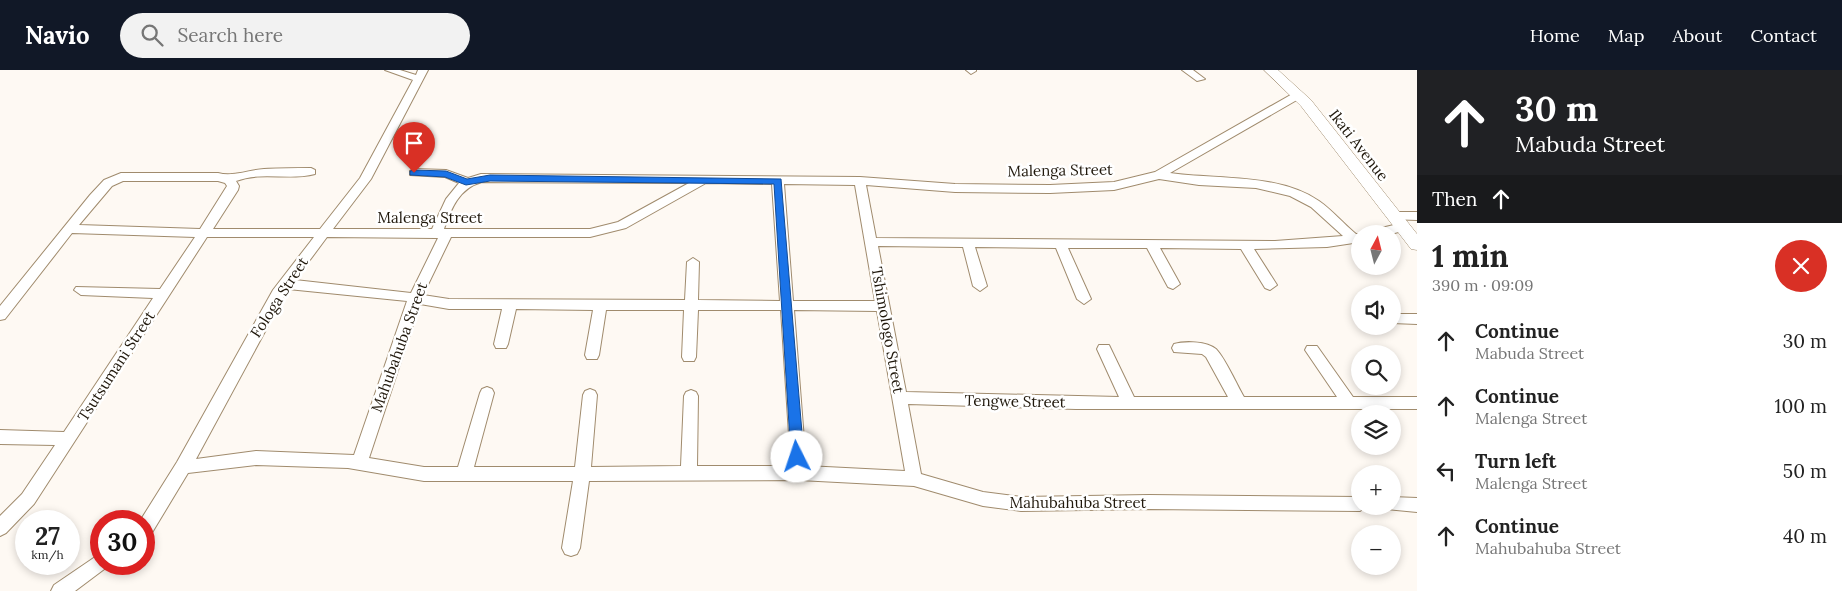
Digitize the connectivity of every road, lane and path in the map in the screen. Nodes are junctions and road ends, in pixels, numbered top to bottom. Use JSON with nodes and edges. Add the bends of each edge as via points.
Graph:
{"nodes":[{"id":1,"x":390,"y":70,"type":"edge"},
{"id":2,"x":1187,"y":70,"type":"edge"},
{"id":3,"x":1270,"y":70,"type":"edge"},
{"id":4,"x":421,"y":74,"type":"edge"},
{"id":5,"x":1200,"y":79,"type":"dead end"},
{"id":6,"x":1298,"y":95,"type":"junction"},
{"id":7,"x":311,"y":172,"type":"dead end"},
{"id":8,"x":414,"y":173,"type":"dead end"},
{"id":9,"x":1159,"y":175,"type":"junction"},
{"id":10,"x":229,"y":180,"type":"junction"},
{"id":11,"x":703,"y":180,"type":"junction"},
{"id":12,"x":778,"y":181,"type":"junction"},
{"id":13,"x":860,"y":181,"type":"junction"},
{"id":14,"x":466,"y":182,"type":"junction"},
{"id":15,"x":1417,"y":216,"type":"edge"},
{"id":16,"x":1397,"y":222,"type":"junction"},
{"id":17,"x":1391,"y":225,"type":"edge"},
{"id":18,"x":70,"y":230,"type":"junction"},
{"id":19,"x":323,"y":233,"type":"junction"},
{"id":20,"x":1351,"y":233,"type":"edge"},
{"id":21,"x":204,"y":234,"type":"junction"},
{"id":22,"x":441,"y":234,"type":"junction"},
{"id":23,"x":1351,"y":239,"type":"edge"},
{"id":24,"x":872,"y":242,"type":"junction"},
{"id":25,"x":968,"y":243,"type":"junction"},
{"id":26,"x":1060,"y":243,"type":"junction"},
{"id":27,"x":1150,"y":244,"type":"junction"},
{"id":28,"x":1245,"y":245,"type":"junction"},
{"id":29,"x":1417,"y":245,"type":"edge"},
{"id":30,"x":693,"y":262,"type":"dead end"},
{"id":31,"x":284,"y":284,"type":"junction"},
{"id":32,"x":1173,"y":284,"type":"dead end"},
{"id":33,"x":1270,"y":285,"type":"dead end"},
{"id":34,"x":980,"y":286,"type":"dead end"},
{"id":35,"x":81,"y":290,"type":"dead end"},
{"id":36,"x":164,"y":294,"type":"junction"},
{"id":37,"x":415,"y":298,"type":"junction"},
{"id":38,"x":1084,"y":300,"type":"dead end"},
{"id":39,"x":510,"y":305,"type":"junction"},
{"id":40,"x":692,"y":305,"type":"junction"},
{"id":41,"x":600,"y":306,"type":"junction"},
{"id":42,"x":787,"y":306,"type":"junction"},
{"id":43,"x":884,"y":306,"type":"junction"},
{"id":44,"x":0,"y":315,"type":"edge"},
{"id":45,"x":1401,"y":319,"type":"edge"},
{"id":46,"x":1417,"y":319,"type":"edge"},
{"id":47,"x":501,"y":344,"type":"dead end"},
{"id":48,"x":1179,"y":348,"type":"dead end"},
{"id":49,"x":1104,"y":349,"type":"dead end"},
{"id":50,"x":1312,"y":350,"type":"dead end"},
{"id":51,"x":592,"y":355,"type":"dead end"},
{"id":52,"x":689,"y":357,"type":"dead end"},
{"id":53,"x":487,"y":393,"type":"dead end"},
{"id":54,"x":590,"y":395,"type":"dead end"},
{"id":55,"x":691,"y":396,"type":"dead end"},
{"id":56,"x":900,"y":398,"type":"junction"},
{"id":57,"x":1129,"y":403,"type":"junction"},
{"id":58,"x":1349,"y":403,"type":"junction"},
{"id":59,"x":1240,"y":404,"type":"junction"},
{"id":60,"x":1416,"y":404,"type":"edge"},
{"id":61,"x":0,"y":437,"type":"edge"},
{"id":62,"x":69,"y":439,"type":"junction"},
{"id":63,"x":359,"y":463,"type":"junction"},
{"id":64,"x":182,"y":467,"type":"junction"},
{"id":65,"x":798,"y":473,"type":"junction"},
{"id":66,"x":689,"y":474,"type":"junction"},
{"id":67,"x":464,"y":475,"type":"junction"},
{"id":68,"x":582,"y":475,"type":"junction"},
{"id":69,"x":914,"y":479,"type":"junction"},
{"id":70,"x":1351,"y":504,"type":"edge"},
{"id":71,"x":1401,"y":504,"type":"edge"},
{"id":72,"x":1417,"y":505,"type":"edge"},
{"id":73,"x":155,"y":512,"type":"edge"},
{"id":74,"x":0,"y":528,"type":"edge"},
{"id":75,"x":570,"y":548,"type":"dead end"},
{"id":76,"x":90,"y":569,"type":"edge"},
{"id":77,"x":60,"y":591,"type":"edge"}],
"edges":[{"from":1,"to":4,"type":"street"},
{"from":2,"to":5,"type":"street"},
{"from":3,"to":6,"type":"street","name":"Ikati Avenue"},
{"from":4,"to":19,"type":"street","name":"Fologa Street","via":[[374,165]]},
{"from":6,"to":9,"type":"street"},
{"from":6,"to":16,"type":"street","name":"Ikati Avenue"},
{"from":7,"to":10,"type":"street","via":[[244,174]]},
{"from":8,"to":14,"type":"street","via":[[446,174]]},
{"from":9,"to":13,"type":"street","name":"Malenga Street","via":[[1114,186],[1078,188],[955,188]]},
{"from":9,"to":20,"type":"street","name":"Malenga Street","via":[[1256,184],[1294,193],[1315,204]]},
{"from":10,"to":18,"type":"street","via":[[218,177],[117,178],[103,188]]},
{"from":10,"to":21,"type":"street","name":"Tsutsumani Street","via":[[232,190]]},
{"from":11,"to":12,"type":"street","name":"Malenga Street"},
{"from":11,"to":14,"type":"street","via":[[490,178]]},
{"from":11,"to":22,"type":"street","name":"Malenga Street","via":[[628,222],[603,232]]},
{"from":12,"to":13,"type":"street","name":"Malenga Street"},
{"from":12,"to":42,"type":"street"},
{"from":13,"to":24,"type":"street","name":"Tshimologo Street"},
{"from":14,"to":22,"type":"street","name":"Mahubahuba Street","via":[[456,191]]},
{"from":15,"to":16,"type":"street"},
{"from":16,"to":17,"type":"street"},
{"from":16,"to":29,"type":"street","name":"Ikati Avenue"},
{"from":18,"to":21,"type":"street","name":"Malenga Street"},
{"from":18,"to":44,"type":"street"},
{"from":19,"to":21,"type":"street","name":"Malenga Street"},
{"from":19,"to":22,"type":"street","name":"Malenga Street"},
{"from":19,"to":31,"type":"street","name":"Fologa Street"},
{"from":21,"to":36,"type":"street","name":"Tsutsumani Street"},
{"from":22,"to":37,"type":"street","name":"Mahubahuba Street"},
{"from":23,"to":28,"type":"street"},
{"from":24,"to":25,"type":"street"},
{"from":24,"to":43,"type":"street","name":"Tshimologo Street"},
{"from":25,"to":26,"type":"street"},
{"from":25,"to":34,"type":"street"},
{"from":26,"to":27,"type":"street"},
{"from":26,"to":38,"type":"street"},
{"from":27,"to":28,"type":"street"},
{"from":27,"to":32,"type":"street"},
{"from":28,"to":33,"type":"street"},
{"from":30,"to":40,"type":"street"},
{"from":31,"to":37,"type":"street"},
{"from":31,"to":64,"type":"street","name":"Fologa Street"},
{"from":35,"to":36,"type":"street","name":"Tsutsumani Street"},
{"from":36,"to":62,"type":"street","name":"Tsutsumani Street"},
{"from":37,"to":39,"type":"street","via":[[449,304]]},
{"from":37,"to":63,"type":"street","name":"Mahubahuba Street"},
{"from":39,"to":41,"type":"street"},
{"from":39,"to":47,"type":"street"},
{"from":40,"to":41,"type":"street"},
{"from":40,"to":42,"type":"street"},
{"from":40,"to":52,"type":"street"},
{"from":41,"to":51,"type":"street"},
{"from":42,"to":43,"type":"street"},
{"from":42,"to":65,"type":"street"},
{"from":43,"to":56,"type":"street","name":"Tshimologo Street"},
{"from":45,"to":46,"type":"street"},
{"from":48,"to":59,"type":"street","via":[[1204,349],[1211,353]]},
{"from":49,"to":57,"type":"street"},
{"from":50,"to":58,"type":"street"},
{"from":53,"to":67,"type":"street"},
{"from":54,"to":68,"type":"street"},
{"from":55,"to":66,"type":"street"},
{"from":56,"to":57,"type":"street","name":"Tengwe Street"},
{"from":56,"to":69,"type":"street","name":"Tshimologo Street"},
{"from":57,"to":59,"type":"street","name":"Tengwe Street"},
{"from":58,"to":59,"type":"street","name":"Tengwe Street"},
{"from":58,"to":60,"type":"street","name":"Tengwe Street"},
{"from":61,"to":62,"type":"street"},
{"from":62,"to":74,"type":"street","name":"Tsutsumani Street","via":[[28,499]]},
{"from":63,"to":64,"type":"street","name":"Mahubahuba Street","via":[[256,458]]},
{"from":63,"to":67,"type":"street","name":"Mahubahuba Street","via":[[424,474]]},
{"from":64,"to":73,"type":"street","name":"Fologa Street"},
{"from":65,"to":66,"type":"street","name":"Mahubahuba Street"},
{"from":65,"to":69,"type":"street","name":"Mahubahuba Street"},
{"from":66,"to":68,"type":"street","name":"Mahubahuba Street"},
{"from":67,"to":68,"type":"street","name":"Mahubahuba Street"},
{"from":68,"to":75,"type":"street"},
{"from":69,"to":70,"type":"street","name":"Mahubahuba Street","via":[[956,492],[1021,504]]},
{"from":71,"to":72,"type":"street"},
{"from":76,"to":77,"type":"street"}]}
